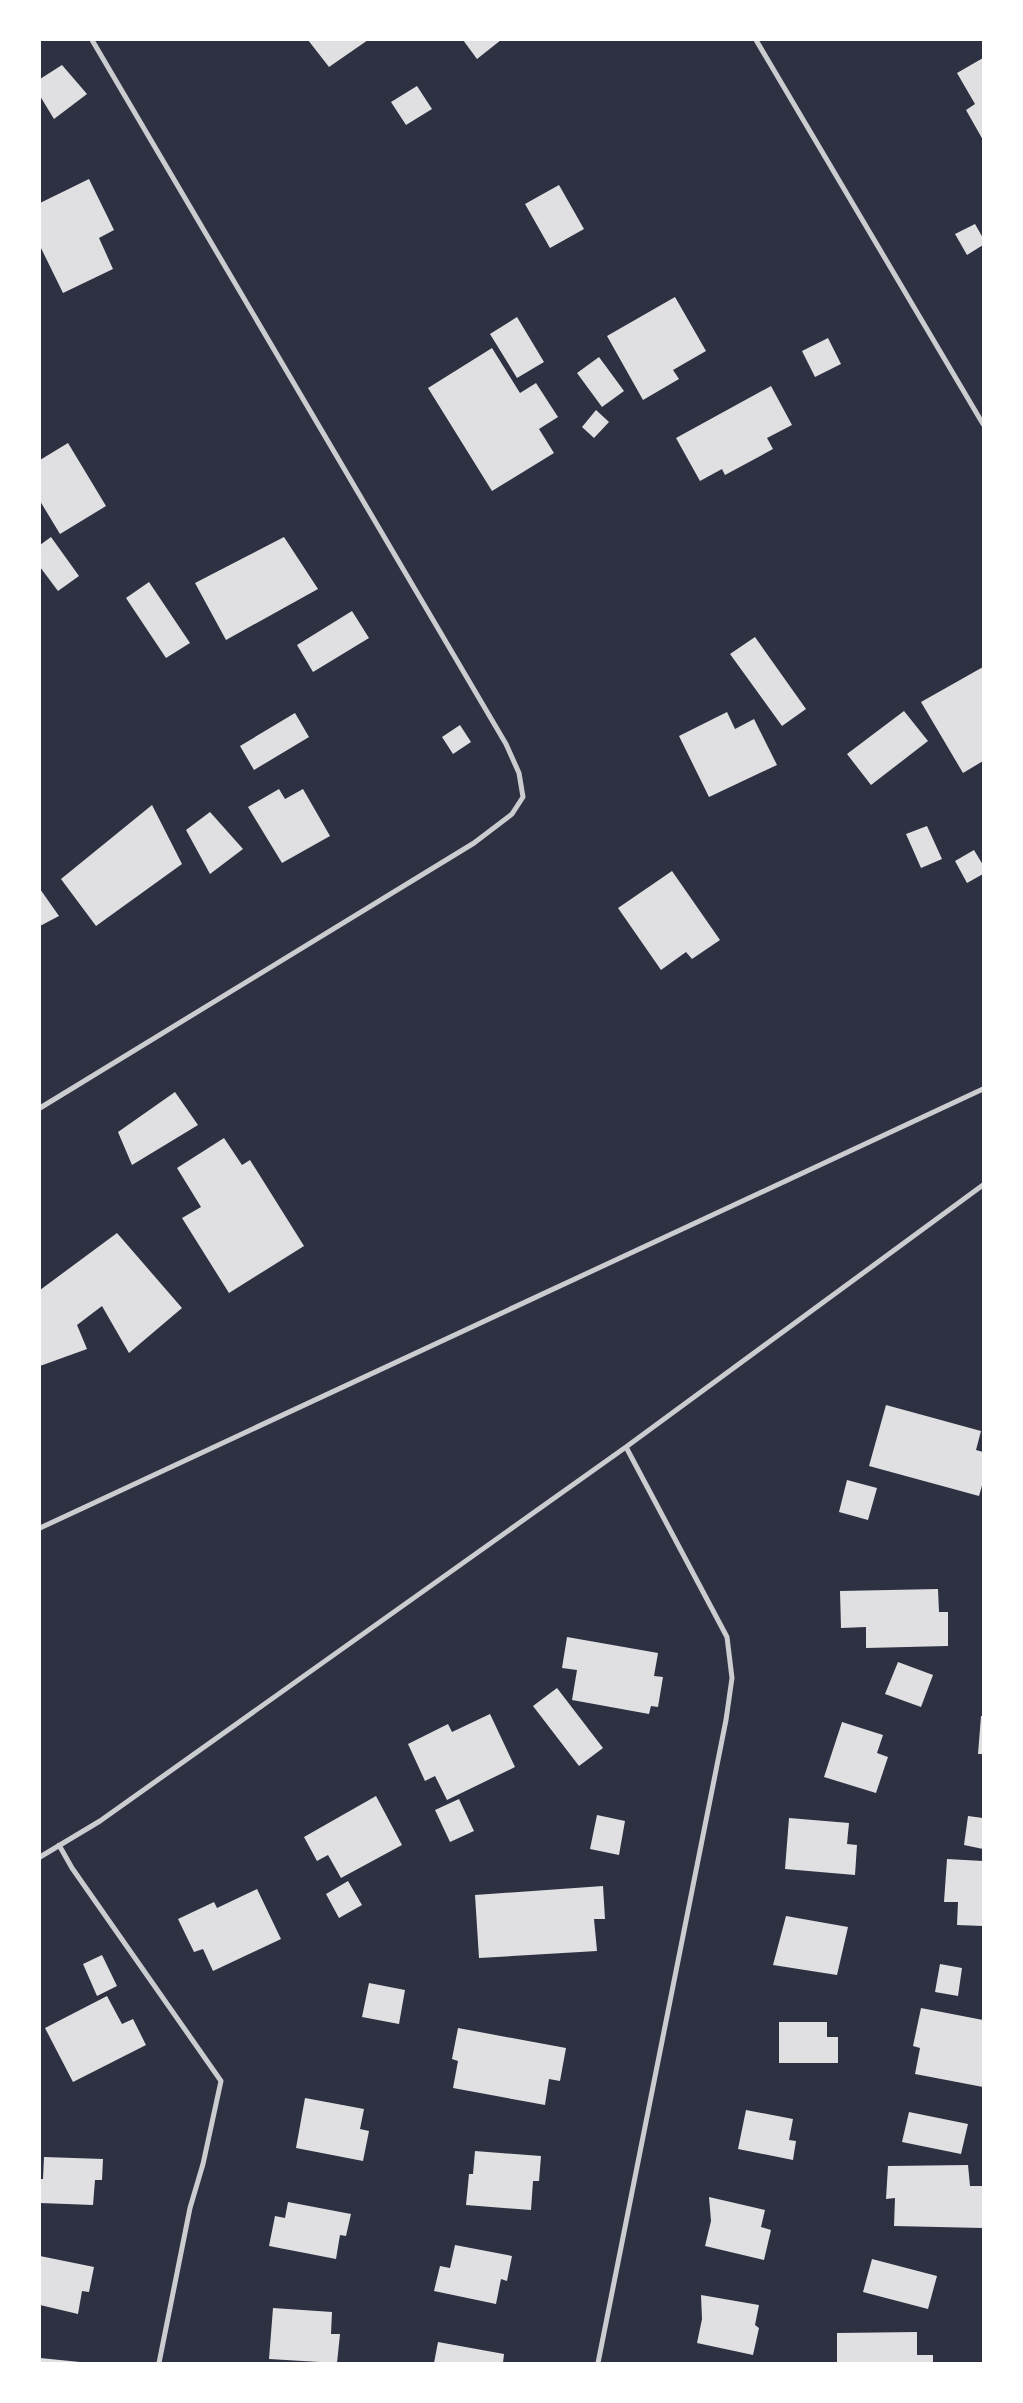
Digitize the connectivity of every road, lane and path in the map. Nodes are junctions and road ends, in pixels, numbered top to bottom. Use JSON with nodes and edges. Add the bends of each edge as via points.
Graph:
{"nodes":[{"id":1,"x":92,"y":40,"type":"edge"},
{"id":2,"x":756,"y":40,"type":"edge"},
{"id":3,"x":983,"y":424,"type":"edge"},
{"id":4,"x":983,"y":1089,"type":"edge"},
{"id":5,"x":40,"y":1108,"type":"edge"},
{"id":6,"x":983,"y":1185,"type":"edge"},
{"id":7,"x":626,"y":1447,"type":"junction"},
{"id":8,"x":40,"y":1528,"type":"edge"},
{"id":9,"x":60,"y":1845,"type":"junction"},
{"id":10,"x":40,"y":1856,"type":"edge"},
{"id":11,"x":159,"y":2363,"type":"edge"},
{"id":12,"x":598,"y":2363,"type":"edge"}],
"edges":[{"from":1,"to":5,"type":"street","via":[[506,744],[519,773],[522,798],[512,814],[474,843]]},
{"from":2,"to":3,"type":"street"},
{"from":4,"to":8,"type":"street"},
{"from":6,"to":7,"type":"street"},
{"from":7,"to":9,"type":"street","via":[[100,1822]]},
{"from":7,"to":12,"type":"street","via":[[727,1637],[732,1678]]},
{"from":9,"to":10,"type":"street"},
{"from":9,"to":11,"type":"street","via":[[72,1868],[221,2081],[190,2208]]}]}
